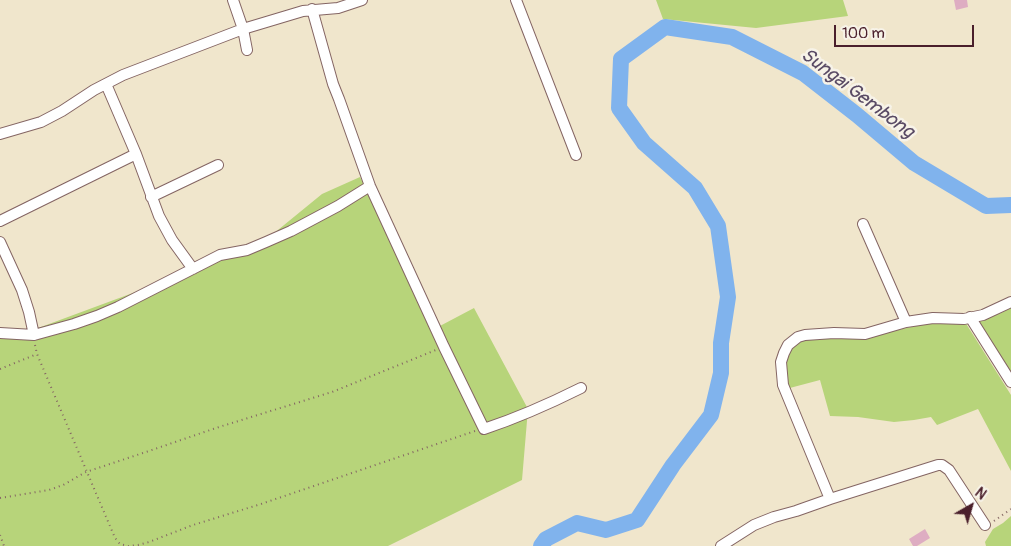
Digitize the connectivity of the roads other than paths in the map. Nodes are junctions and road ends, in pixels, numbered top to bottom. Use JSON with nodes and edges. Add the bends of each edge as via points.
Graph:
{"nodes":[{"id":1,"x":233,"y":0,"type":"edge"},
{"id":2,"x":362,"y":0,"type":"edge"},
{"id":3,"x":516,"y":0,"type":"edge"},
{"id":4,"x":312,"y":9,"type":"junction"},
{"id":5,"x":243,"y":29,"type":"junction"},
{"id":6,"x":247,"y":50,"type":"dead end"},
{"id":7,"x":106,"y":84,"type":"junction"},
{"id":8,"x":0,"y":134,"type":"edge"},
{"id":9,"x":136,"y":154,"type":"junction"},
{"id":10,"x":576,"y":155,"type":"dead end"},
{"id":11,"x":218,"y":165,"type":"dead end"},
{"id":12,"x":370,"y":186,"type":"junction"},
{"id":13,"x":151,"y":197,"type":"junction"},
{"id":14,"x":0,"y":221,"type":"edge"},
{"id":15,"x":863,"y":224,"type":"dead end"},
{"id":16,"x":0,"y":242,"type":"edge"},
{"id":17,"x":193,"y":269,"type":"junction"},
{"id":18,"x":1011,"y":302,"type":"edge"},
{"id":19,"x":970,"y":317,"type":"junction"},
{"id":20,"x":906,"y":322,"type":"junction"},
{"id":21,"x":0,"y":333,"type":"edge"},
{"id":22,"x":34,"y":335,"type":"junction"},
{"id":23,"x":1011,"y":382,"type":"edge"},
{"id":24,"x":581,"y":388,"type":"dead end"},
{"id":25,"x":830,"y":499,"type":"junction"},
{"id":26,"x":985,"y":525,"type":"road end"},
{"id":27,"x":721,"y":546,"type":"edge"}],
"edges":[{"from":1,"to":5,"type":"street"},
{"from":2,"to":4,"type":"street","via":[[338,8]]},
{"from":3,"to":10,"type":"street"},
{"from":4,"to":5,"type":"street"},
{"from":4,"to":12,"type":"street","via":[[330,76]]},
{"from":5,"to":6,"type":"street"},
{"from":5,"to":7,"type":"street"},
{"from":7,"to":8,"type":"street","via":[[41,122]]},
{"from":7,"to":9,"type":"street"},
{"from":9,"to":13,"type":"street"},
{"from":9,"to":14,"type":"street"},
{"from":11,"to":13,"type":"street"},
{"from":12,"to":17,"type":"street","via":[[290,231],[247,250],[220,255]]},
{"from":12,"to":24,"type":"street","via":[[484,429]]},
{"from":13,"to":17,"type":"street","via":[[168,232]]},
{"from":15,"to":20,"type":"street"},
{"from":16,"to":22,"type":"street","via":[[22,290]]},
{"from":17,"to":22,"type":"street","via":[[97,316]]},
{"from":18,"to":19,"type":"street","via":[[984,315]]},
{"from":19,"to":20,"type":"street"},
{"from":19,"to":23,"type":"street"},
{"from":20,"to":25,"type":"street","via":[[865,334],[805,335],[788,345],[784,353],[781,362],[783,385]]},
{"from":21,"to":22,"type":"street"},
{"from":25,"to":26,"type":"street","via":[[938,465],[950,470]]},
{"from":25,"to":27,"type":"street","via":[[754,525]]}]}
